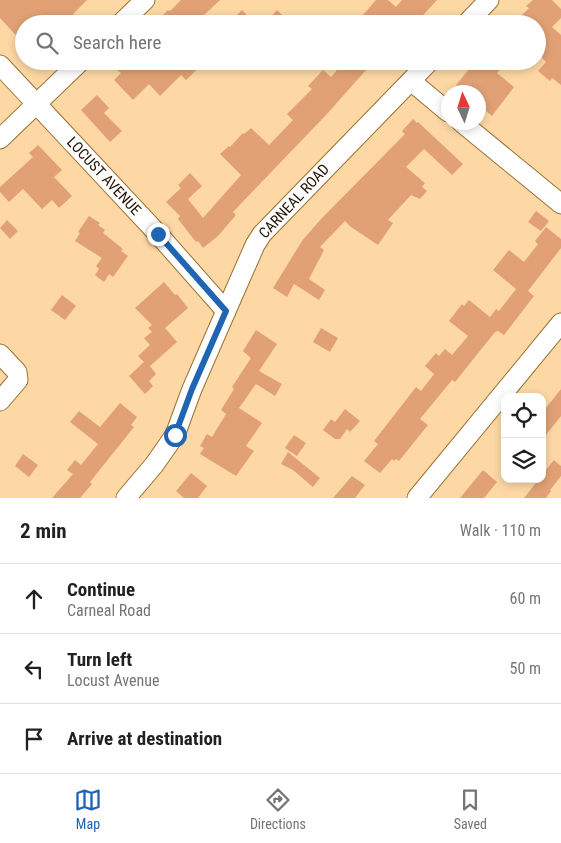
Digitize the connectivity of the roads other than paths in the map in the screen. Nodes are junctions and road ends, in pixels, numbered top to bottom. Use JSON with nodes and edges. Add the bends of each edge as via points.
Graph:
{"nodes":[{"id":1,"x":145,"y":0,"type":"edge"},
{"id":2,"x":489,"y":0,"type":"edge"},
{"id":3,"x":129,"y":15,"type":"edge"},
{"id":4,"x":475,"y":15,"type":"edge"},
{"id":5,"x":0,"y":65,"type":"edge"},
{"id":6,"x":72,"y":70,"type":"edge"},
{"id":7,"x":421,"y":70,"type":"edge"},
{"id":8,"x":411,"y":81,"type":"junction"},
{"id":9,"x":37,"y":103,"type":"junction"},
{"id":10,"x":441,"y":106,"type":"edge"},
{"id":11,"x":471,"y":130,"type":"edge"},
{"id":12,"x":0,"y":139,"type":"edge"},
{"id":13,"x":561,"y":204,"type":"edge"},
{"id":14,"x":226,"y":311,"type":"junction"},
{"id":15,"x":561,"y":322,"type":"edge"},
{"id":16,"x":0,"y":354,"type":"edge"},
{"id":17,"x":0,"y":401,"type":"edge"},
{"id":18,"x":126,"y":498,"type":"edge"},
{"id":19,"x":417,"y":498,"type":"edge"}],
"edges":[{"from":1,"to":3,"type":"street"},
{"from":2,"to":4,"type":"street"},
{"from":5,"to":9,"type":"street","name":"LOCUST AVENUE"},
{"from":6,"to":9,"type":"street"},
{"from":7,"to":8,"type":"street","name":"CARNEAL ROAD"},
{"from":8,"to":10,"type":"street"},
{"from":8,"to":14,"type":"street","name":"CARNEAL ROAD","via":[[262,234],[254,245]]},
{"from":9,"to":12,"type":"street"},
{"from":9,"to":14,"type":"street","name":"LOCUST AVENUE"},
{"from":11,"to":13,"type":"street"},
{"from":14,"to":18,"type":"street","name":"CARNEAL ROAD","via":[[175,435]]},
{"from":15,"to":19,"type":"street"},
{"from":16,"to":17,"type":"street","via":[[17,372],[18,380]]}]}
